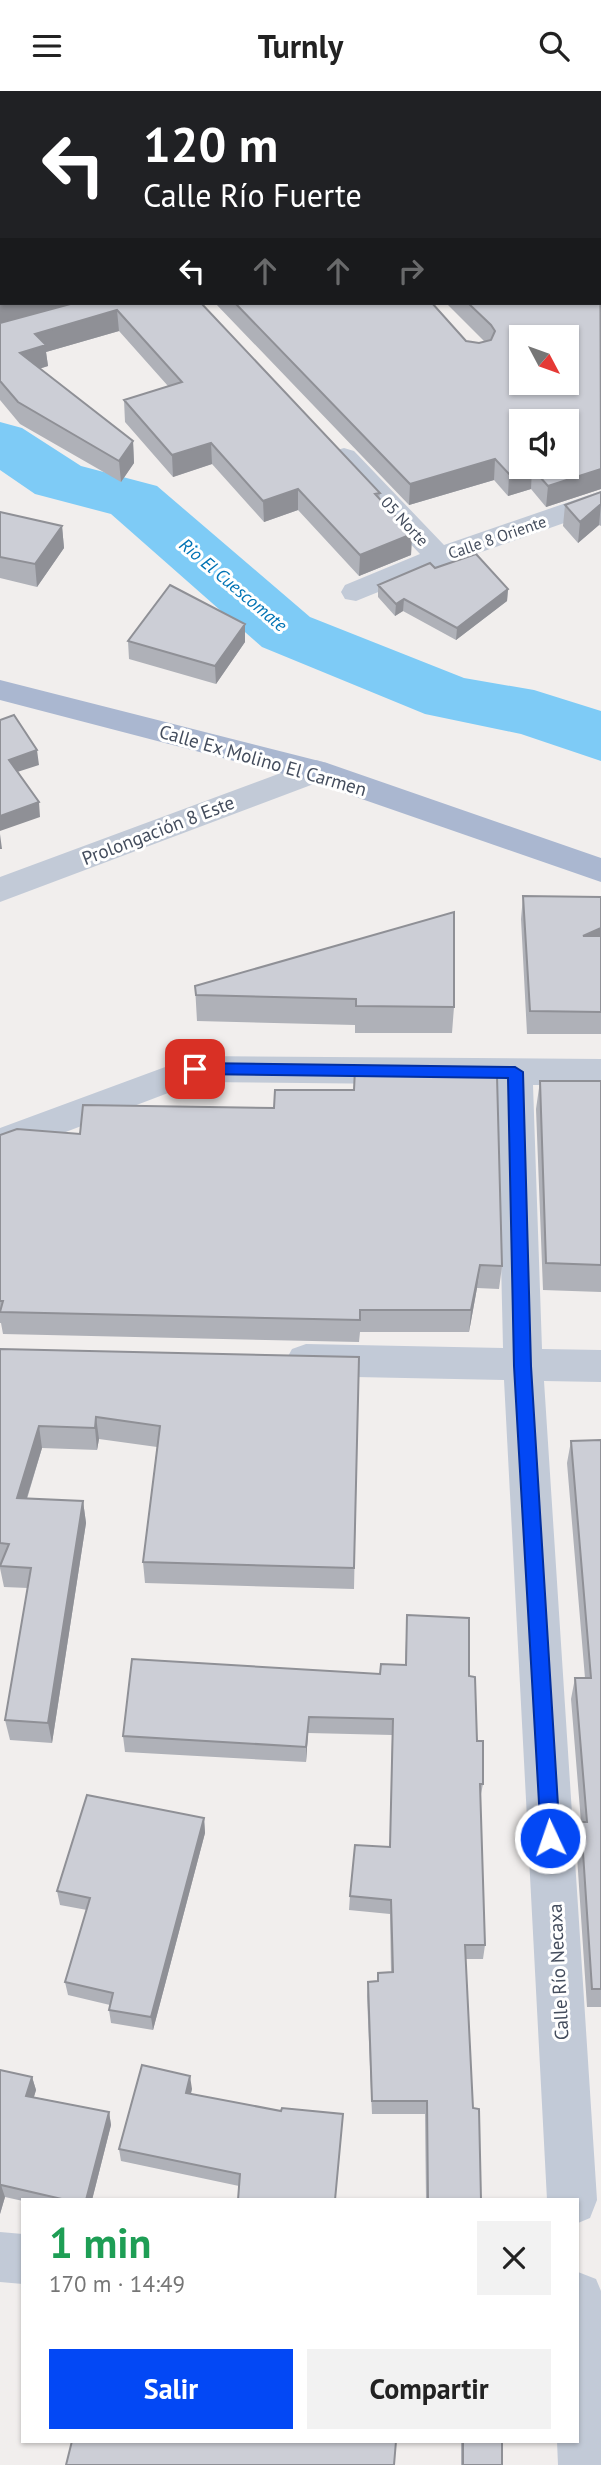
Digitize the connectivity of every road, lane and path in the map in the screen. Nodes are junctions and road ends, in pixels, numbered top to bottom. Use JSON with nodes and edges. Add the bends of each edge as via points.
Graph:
{"nodes":[{"id":1,"x":328,"y":440,"type":"edge"},
{"id":2,"x":601,"y":500,"type":"edge"},
{"id":3,"x":439,"y":557,"type":"junction"},
{"id":4,"x":355,"y":592,"type":"dead end"},
{"id":5,"x":0,"y":690,"type":"edge"},
{"id":6,"x":316,"y":771,"type":"junction"},
{"id":7,"x":601,"y":870,"type":"edge"},
{"id":8,"x":0,"y":890,"type":"edge"},
{"id":9,"x":515,"y":1072,"type":"junction"},
{"id":10,"x":601,"y":1072,"type":"edge"},
{"id":11,"x":0,"y":1143,"type":"edge"},
{"id":12,"x":275,"y":1360,"type":"edge"},
{"id":13,"x":523,"y":1366,"type":"junction"},
{"id":14,"x":601,"y":1366,"type":"edge"},
{"id":15,"x":572,"y":2198,"type":"edge"},
{"id":16,"x":0,"y":2257,"type":"edge"},
{"id":17,"x":21,"y":2259,"type":"edge"},
{"id":18,"x":579,"y":2297,"type":"edge"},
{"id":19,"x":601,"y":2299,"type":"edge"},
{"id":20,"x":579,"y":2325,"type":"edge"},
{"id":21,"x":584,"y":2465,"type":"edge"}],
"edges":[{"from":1,"to":3,"type":"street","name":"05 Norte"},
{"from":2,"to":3,"type":"street","name":"Calle 8 Oriente"},
{"from":3,"to":4,"type":"street","name":"Calle 8 Oriente"},
{"from":5,"to":6,"type":"main road","name":"Calle Ex Molino El Carmen"},
{"from":6,"to":7,"type":"main road","name":"Calle Ex Molino El Carmen"},
{"from":6,"to":8,"type":"street","name":"Prolongación 8 Este"},
{"from":9,"to":10,"type":"street"},
{"from":9,"to":11,"type":"street","via":[[195,1069]]},
{"from":9,"to":13,"type":"street","name":"Calle Río Necaxa"},
{"from":12,"to":13,"type":"street"},
{"from":13,"to":14,"type":"street"},
{"from":13,"to":15,"type":"street","name":"Calle Río Necaxa"},
{"from":16,"to":17,"type":"street"},
{"from":18,"to":19,"type":"street"},
{"from":20,"to":21,"type":"street"}]}
